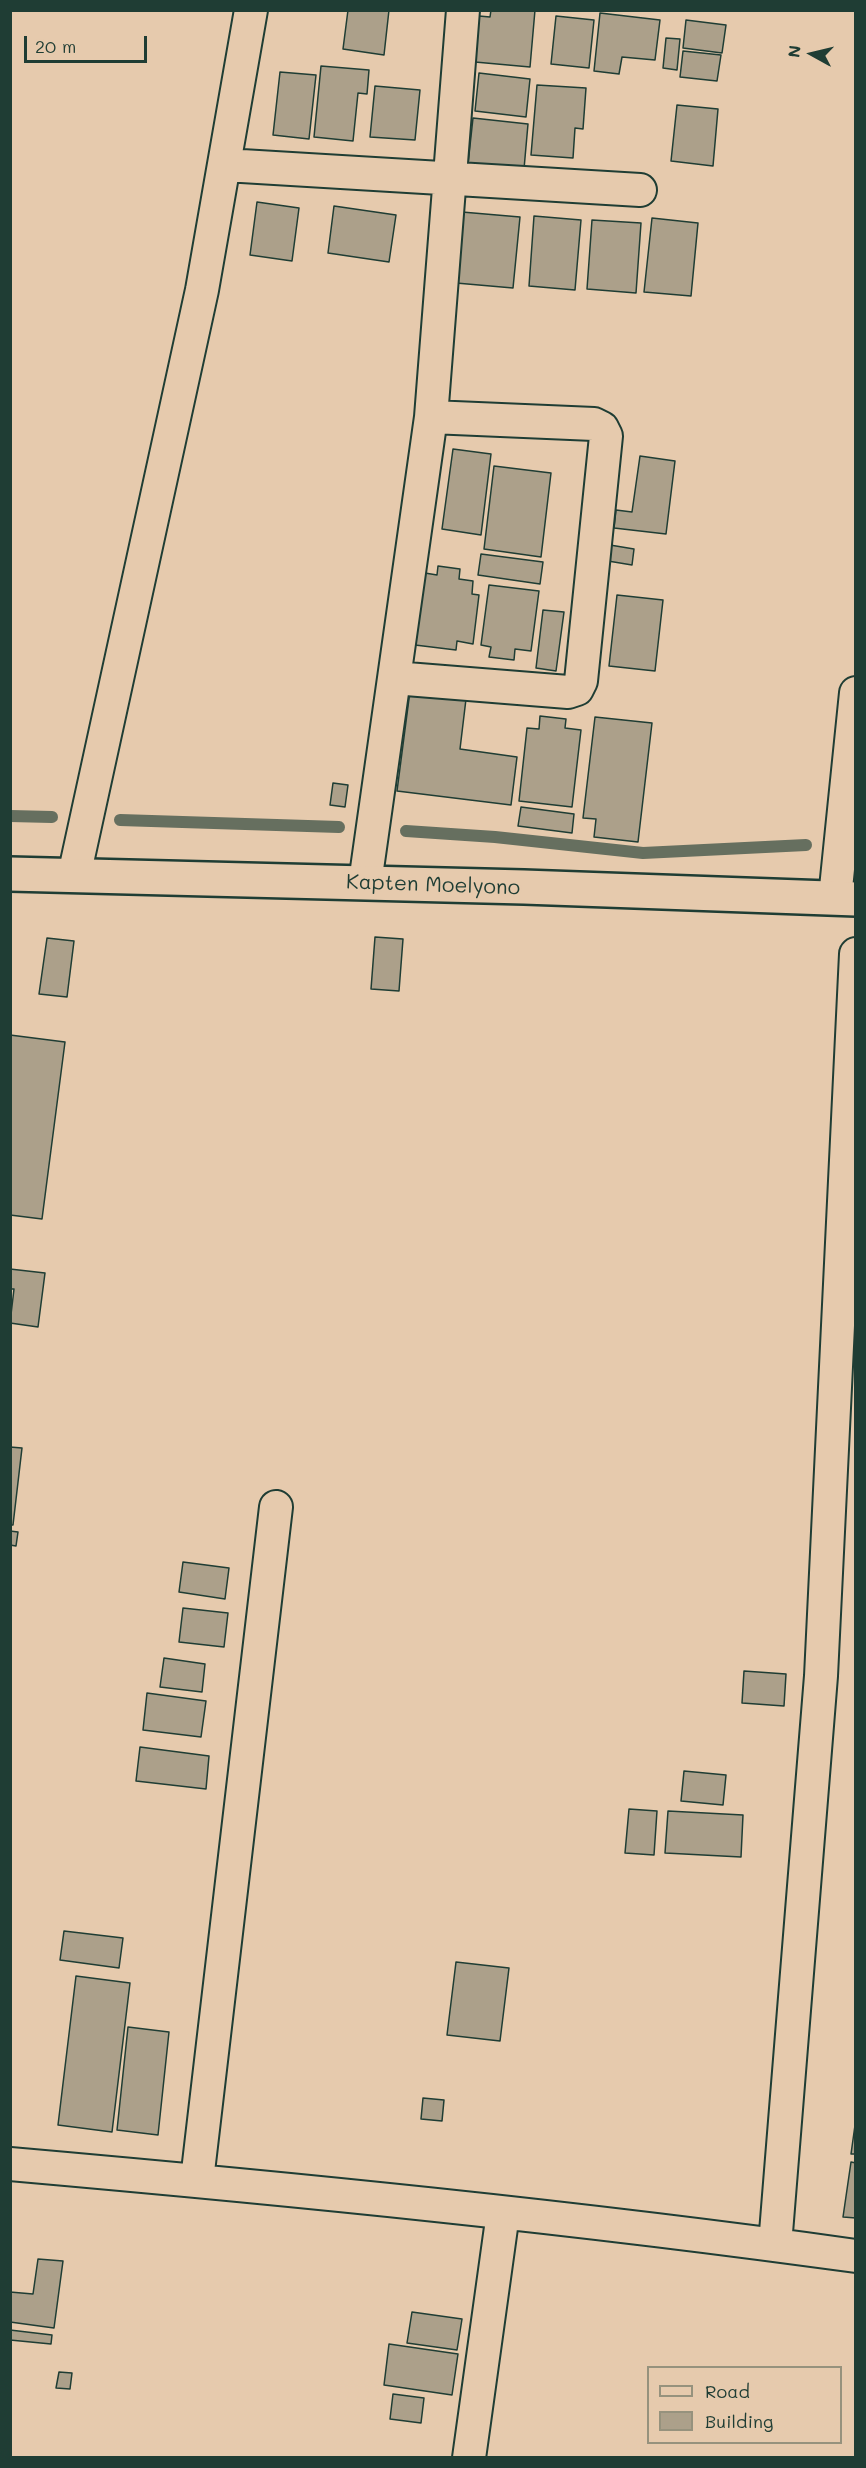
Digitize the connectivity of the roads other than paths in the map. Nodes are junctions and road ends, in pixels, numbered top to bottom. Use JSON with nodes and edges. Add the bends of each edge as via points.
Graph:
{"nodes":[{"id":1,"x":251,"y":10,"type":"edge"},
{"id":2,"x":463,"y":10,"type":"edge"},
{"id":3,"x":225,"y":165,"type":"junction"},
{"id":4,"x":451,"y":178,"type":"junction"},
{"id":5,"x":640,"y":190,"type":"dead end"},
{"id":6,"x":431,"y":417,"type":"junction"},
{"id":7,"x":394,"y":678,"type":"junction"},
{"id":8,"x":855,"y":693,"type":"edge"},
{"id":9,"x":10,"y":874,"type":"edge"},
{"id":10,"x":74,"y":876,"type":"junction"},
{"id":11,"x":365,"y":883,"type":"junction"},
{"id":12,"x":845,"y":899,"type":"edge"},
{"id":13,"x":855,"y":954,"type":"edge"},
{"id":14,"x":276,"y":1507,"type":"dead end"},
{"id":15,"x":10,"y":2163,"type":"edge"},
{"id":16,"x":197,"y":2180,"type":"junction"},
{"id":17,"x":503,"y":2213,"type":"junction"},
{"id":18,"x":775,"y":2245,"type":"junction"},
{"id":19,"x":855,"y":2256,"type":"edge"},
{"id":20,"x":469,"y":2457,"type":"edge"}],
"edges":[{"from":1,"to":3,"type":"street"},
{"from":2,"to":4,"type":"street"},
{"from":3,"to":4,"type":"street"},
{"from":3,"to":10,"type":"street","via":[[202,290]]},
{"from":4,"to":5,"type":"street"},
{"from":4,"to":6,"type":"street"},
{"from":6,"to":7,"type":"street"},
{"from":6,"to":7,"type":"street","via":[[594,424],[602,428],[606,436],[581,681],[578,689],[568,692]]},
{"from":7,"to":11,"type":"street"},
{"from":8,"to":12,"type":"street"},
{"from":9,"to":10,"type":"street","name":"Kapten Moelyono"},
{"from":10,"to":11,"type":"street","name":"Kapten Moelyono"},
{"from":11,"to":12,"type":"street","name":"Kapten Moelyono"},
{"from":13,"to":18,"type":"street","via":[[821,1676]]},
{"from":14,"to":16,"type":"street"},
{"from":15,"to":16,"type":"street"},
{"from":16,"to":17,"type":"street"},
{"from":17,"to":18,"type":"street"},
{"from":17,"to":20,"type":"street"},
{"from":18,"to":19,"type":"street"}]}
